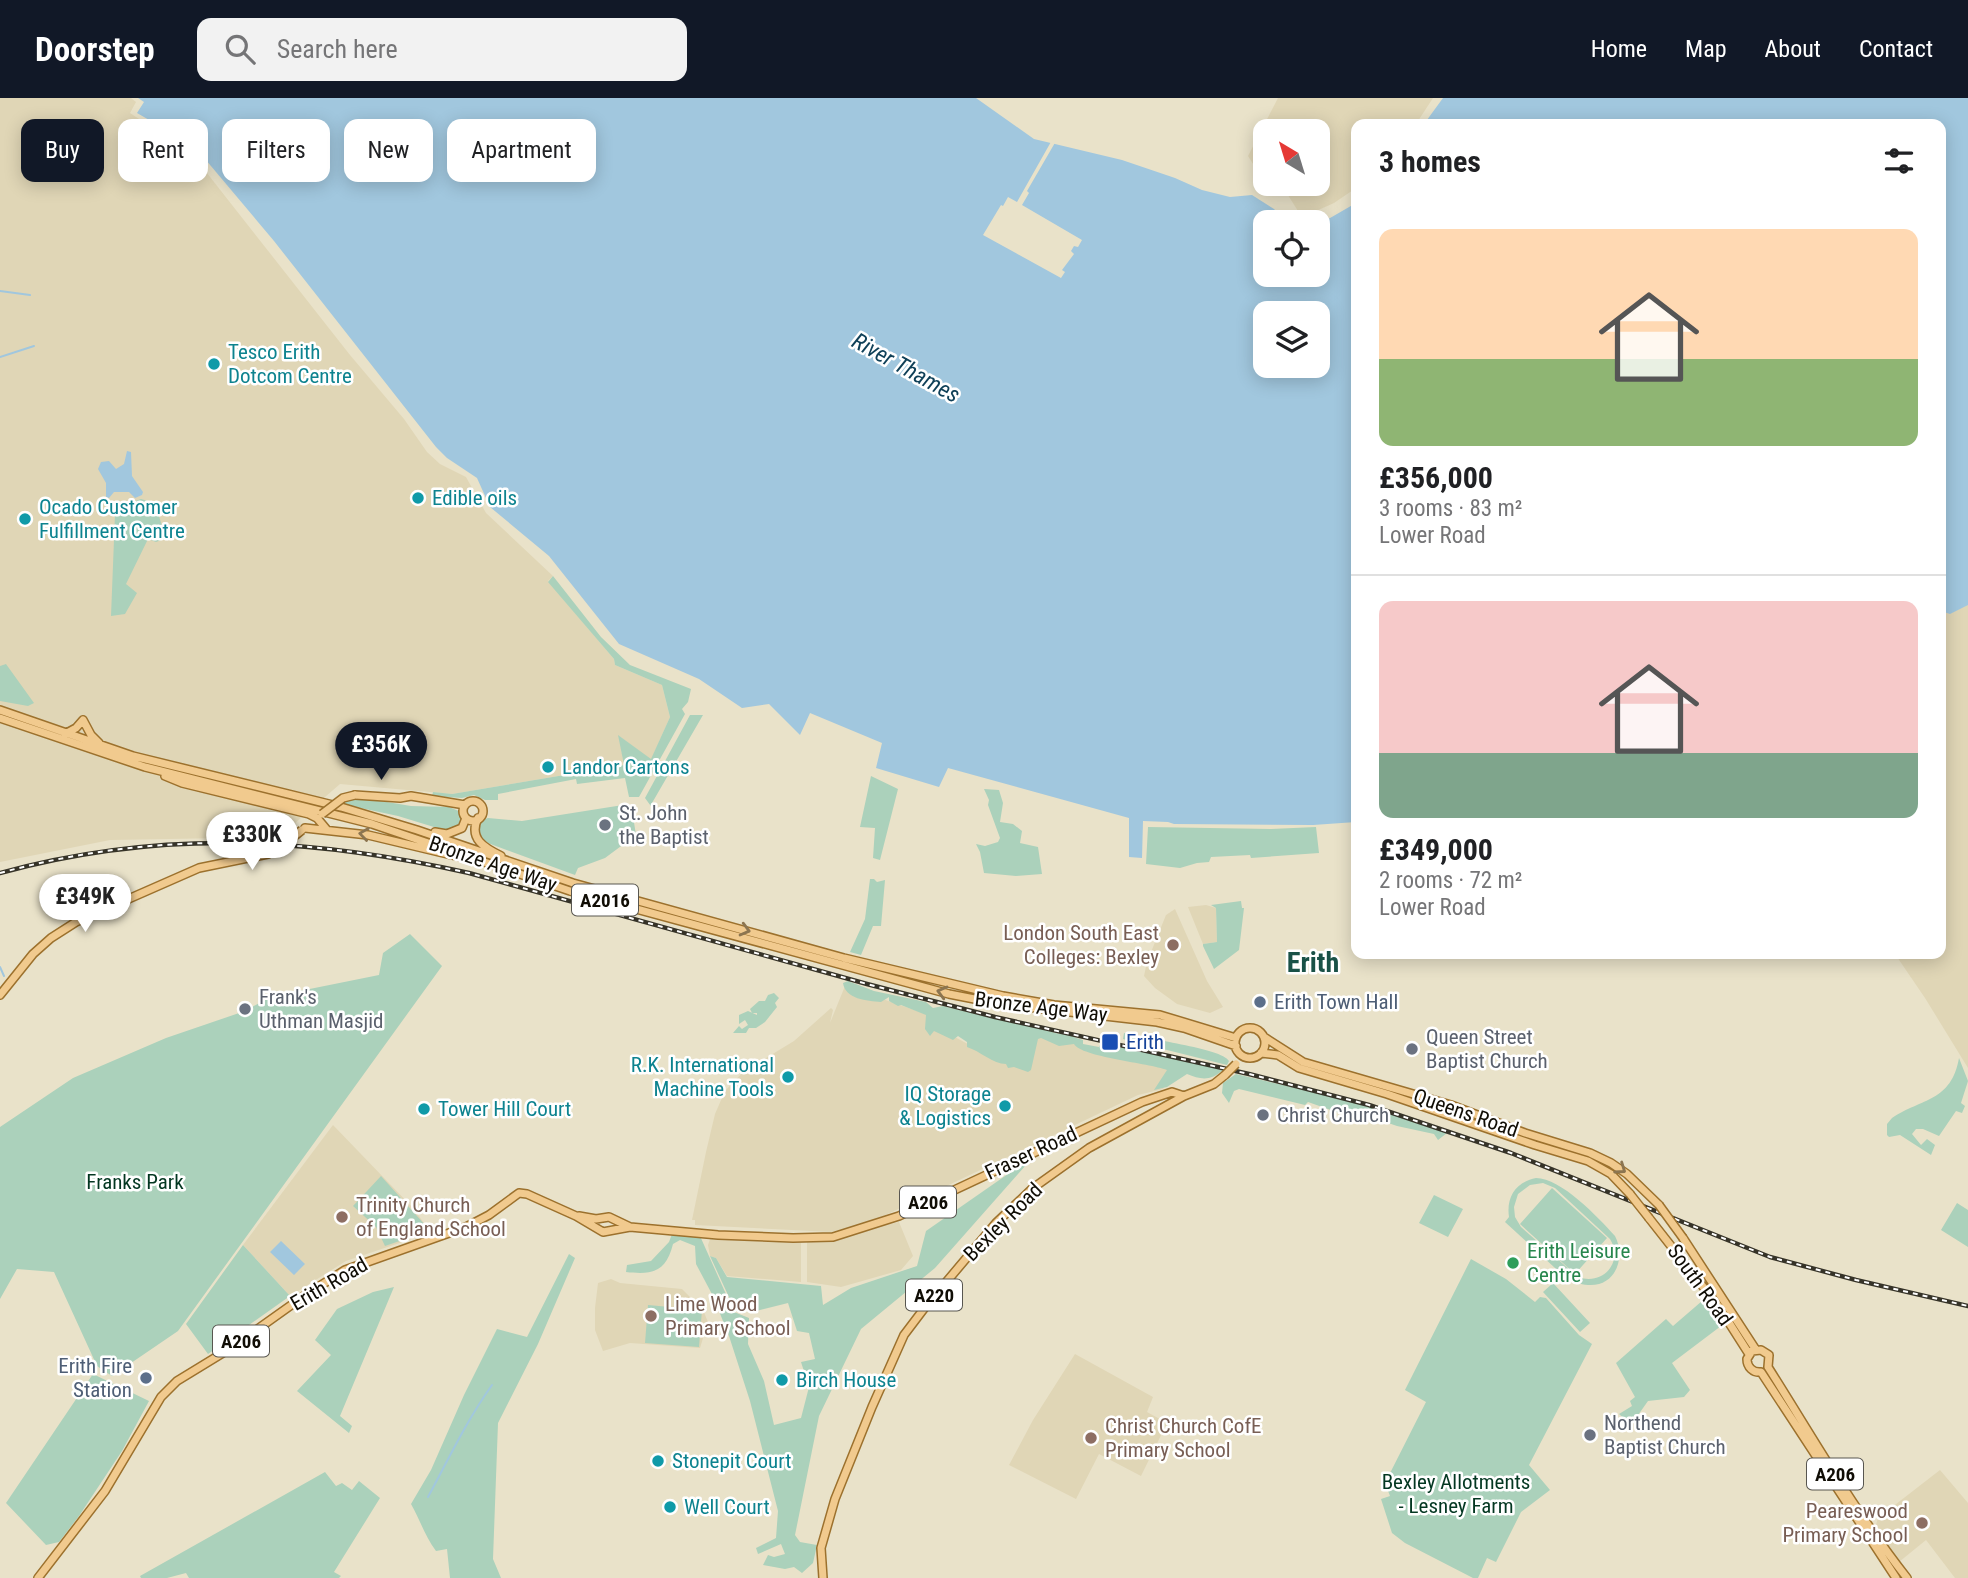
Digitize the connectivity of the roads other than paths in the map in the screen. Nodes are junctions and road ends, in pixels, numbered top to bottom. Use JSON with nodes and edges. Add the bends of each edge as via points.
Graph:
{"nodes":[{"id":1,"x":0,"y":710,"type":"edge"},
{"id":2,"x":0,"y":718,"type":"edge"},
{"id":3,"x":65,"y":734,"type":"junction"},
{"id":4,"x":102,"y":746,"type":"junction"},
{"id":5,"x":145,"y":767,"type":"junction"},
{"id":6,"x":465,"y":805,"type":"junction"},
{"id":7,"x":302,"y":813,"type":"junction"},
{"id":8,"x":319,"y":816,"type":"junction"},
{"id":9,"x":466,"y":818,"type":"junction"},
{"id":10,"x":478,"y":818,"type":"junction"},
{"id":11,"x":304,"y":829,"type":"junction"},
{"id":12,"x":327,"y":830,"type":"junction"},
{"id":13,"x":417,"y":830,"type":"junction"},
{"id":14,"x":478,"y":859,"type":"junction"},
{"id":15,"x":519,"y":865,"type":"junction"},
{"id":16,"x":843,"y":961,"type":"junction"},
{"id":17,"x":0,"y":995,"type":"edge"},
{"id":18,"x":1264,"y":1037,"type":"junction"},
{"id":19,"x":1237,"y":1045,"type":"junction"},
{"id":20,"x":1261,"y":1053,"type":"junction"},
{"id":21,"x":1247,"y":1057,"type":"junction"},
{"id":22,"x":1236,"y":1064,"type":"junction"},
{"id":23,"x":1184,"y":1096,"type":"junction"},
{"id":24,"x":519,"y":1193,"type":"joint"},
{"id":25,"x":576,"y":1216,"type":"junction"},
{"id":26,"x":601,"y":1218,"type":"junction"},
{"id":27,"x":1649,"y":1218,"type":"joint"},
{"id":28,"x":613,"y":1221,"type":"junction"},
{"id":29,"x":630,"y":1227,"type":"junction"},
{"id":30,"x":599,"y":1228,"type":"junction"},
{"id":31,"x":611,"y":1230,"type":"junction"},
{"id":32,"x":1683,"y":1238,"type":"joint"},
{"id":33,"x":1753,"y":1352,"type":"junction"},
{"id":34,"x":1768,"y":1367,"type":"junction"},
{"id":35,"x":1761,"y":1372,"type":"junction"},
{"id":36,"x":38,"y":1578,"type":"edge"},
{"id":37,"x":823,"y":1578,"type":"edge"},
{"id":38,"x":1896,"y":1578,"type":"edge"},
{"id":39,"x":1907,"y":1578,"type":"edge"}],
"edges":[{"from":1,"to":3,"type":"main road","name":"Bronze Age Way","number":"A2016"},
{"from":2,"to":5,"type":"main road","name":"Bronze Age Way","number":"A2016"},
{"from":3,"to":4,"type":"main road","name":"Bronze Age Way","number":"A2016"},
{"from":3,"to":4,"type":"main road","via":[[83,720]]},
{"from":4,"to":13,"type":"main road","name":"Bronze Age Way","number":"A2016"},
{"from":5,"to":7,"type":"main road","via":[[182,783]]},
{"from":5,"to":14,"type":"main road","name":"Bronze Age Way","number":"A2016","via":[[338,815]]},
{"from":6,"to":8,"type":"main road","bridge":true,"via":[[411,796],[355,794]]},
{"from":6,"to":9,"type":"main road","name":"Bronze Age Way"},
{"from":6,"to":10,"type":"main road","name":"Bronze Age Way","via":[[471,801],[479,804]]},
{"from":7,"to":8,"type":"main road"},
{"from":7,"to":11,"type":"main road"},
{"from":8,"to":11,"type":"main road"},
{"from":8,"to":12,"type":"main road"},
{"from":9,"to":10,"type":"main road","name":"Bronze Age Way"},
{"from":9,"to":13,"type":"main road","via":[[462,828],[447,834]]},
{"from":10,"to":15,"type":"main road","via":[[479,842]]},
{"from":11,"to":12,"type":"main road"},
{"from":11,"to":17,"type":"main road","bridge":true,"via":[[268,855],[199,868],[76,922],[42,945]]},
{"from":14,"to":12,"type":"main road","one_way":true},
{"from":13,"to":15,"type":"main road","name":"Bronze Age Way","number":"A2016"},
{"from":14,"to":16,"type":"main road","name":"Bronze Age Way","number":"A2016","via":[[570,891]]},
{"from":15,"to":16,"type":"main road","name":"Bronze Age Way","number":"A2016","one_way":true},
{"from":16,"to":19,"type":"main road","name":"Bronze Age Way","number":"A2016","via":[[1003,996],[1159,1018]]},
{"from":18,"to":19,"type":"main road","via":[[1252,1028],[1242,1031]]},
{"from":18,"to":20,"type":"main road"},
{"from":18,"to":32,"type":"main road","name":"Queens Road","one_way":true,"bridge":true,"via":[[1303,1062],[1451,1105],[1611,1163],[1659,1205]]},
{"from":19,"to":21,"type":"main road"},
{"from":19,"to":22,"type":"main road"},
{"from":20,"to":21,"type":"main road"},
{"from":20,"to":27,"type":"main road","name":"Queens Road","bridge":true,"via":[[1588,1161],[1611,1174]]},
{"from":21,"to":22,"type":"main road","name":"Bexley Road","number":"A220"},
{"from":22,"to":23,"type":"main road","name":"Bexley Road","number":"A220","bridge":true,"via":[[1213,1084]]},
{"from":23,"to":29,"type":"main road","name":"Fraser Road","number":"A206","via":[[1172,1092],[1131,1107],[899,1216],[833,1237],[759,1237]]},
{"from":23,"to":37,"type":"main road","name":"Bexley Road","number":"A220","via":[[1089,1148],[1025,1195],[996,1223],[904,1335],[835,1499],[821,1548]]},
{"from":24,"to":25,"type":"main road","name":"Fraser Road","number":"A206"},
{"from":24,"to":36,"type":"main road","name":"Erith Road","number":"A206","via":[[466,1227],[345,1270],[170,1387],[105,1491]]},
{"from":25,"to":26,"type":"main road","name":"Fraser Road","number":"A206"},
{"from":25,"to":30,"type":"main road","name":"Fraser Road","number":"A206"},
{"from":26,"to":28,"type":"main road","name":"Fraser Road","number":"A206"},
{"from":26,"to":30,"type":"main road"},
{"from":27,"to":33,"type":"main road","name":"South Road"},
{"from":28,"to":29,"type":"main road","name":"Fraser Road","number":"A206"},
{"from":28,"to":31,"type":"main road"},
{"from":29,"to":31,"type":"main road","name":"Fraser Road","number":"A206"},
{"from":30,"to":31,"type":"main road","name":"Fraser Road","number":"A206"},
{"from":32,"to":33,"type":"main road","name":"South Road"},
{"from":33,"to":34,"type":"main road","via":[[1765,1351]]},
{"from":33,"to":35,"type":"main road","via":[[1749,1367]]},
{"from":34,"to":35,"type":"main road"},
{"from":34,"to":39,"type":"main road","number":"A206"},
{"from":35,"to":38,"type":"main road","number":"A206"}]}
